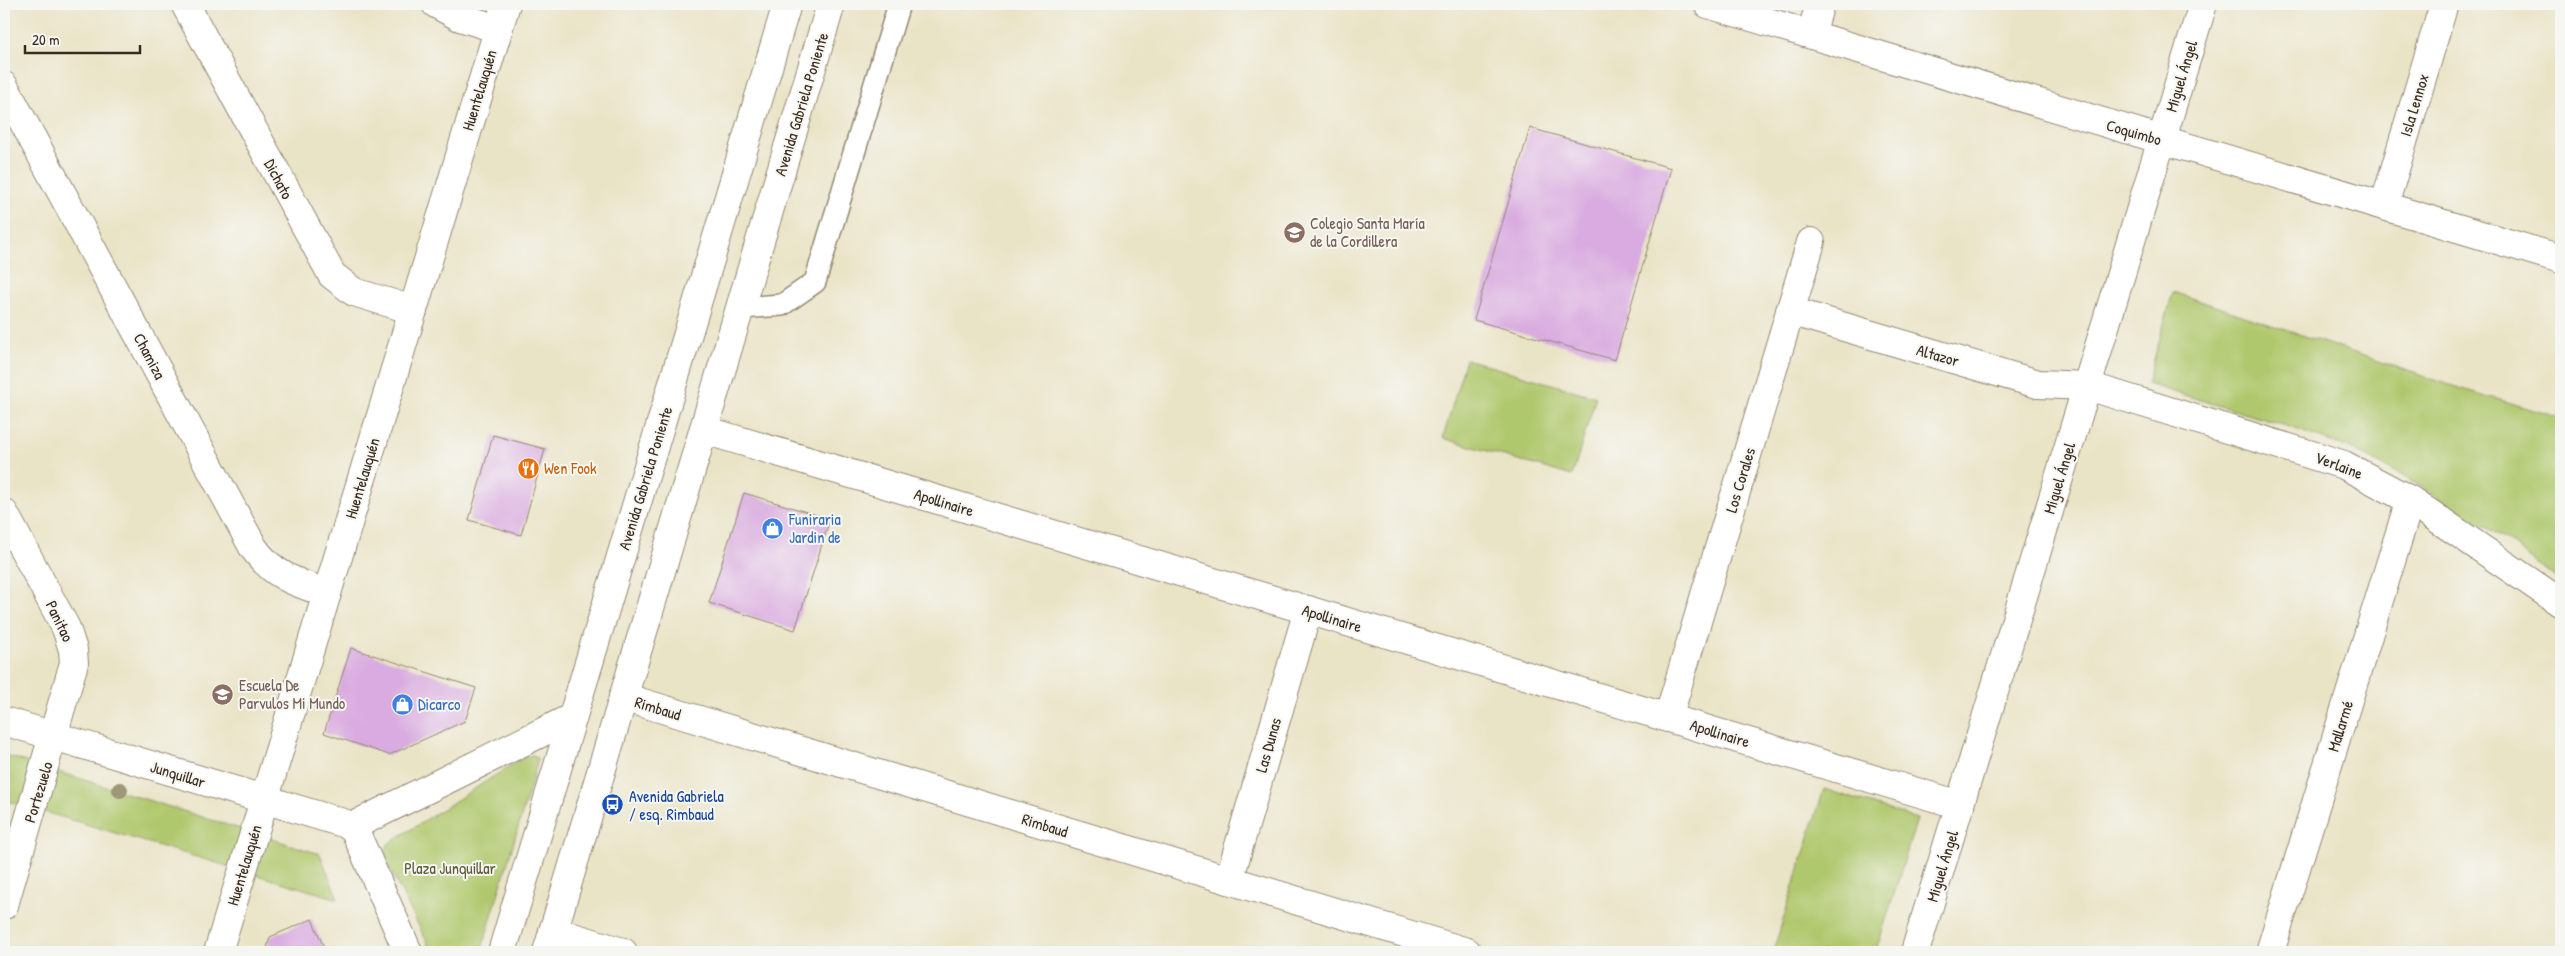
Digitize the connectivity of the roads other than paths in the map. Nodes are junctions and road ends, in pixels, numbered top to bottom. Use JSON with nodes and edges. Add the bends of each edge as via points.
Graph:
{"nodes":[{"id":1,"x":185,"y":4,"type":"edge"},
{"id":2,"x":436,"y":4,"type":"edge"},
{"id":3,"x":787,"y":4,"type":"edge"},
{"id":4,"x":832,"y":4,"type":"edge"},
{"id":5,"x":899,"y":4,"type":"edge"},
{"id":6,"x":1708,"y":4,"type":"edge"},
{"id":7,"x":1820,"y":4,"type":"edge"},
{"id":8,"x":2203,"y":4,"type":"edge"},
{"id":9,"x":2444,"y":4,"type":"edge"},
{"id":10,"x":502,"y":16,"type":"edge"},
{"id":11,"x":1810,"y":34,"type":"junction"},
{"id":12,"x":4,"y":86,"type":"edge"},
{"id":13,"x":2162,"y":140,"type":"junction"},
{"id":14,"x":2384,"y":206,"type":"junction"},
{"id":15,"x":1811,"y":242,"type":"dead end"},
{"id":16,"x":2561,"y":259,"type":"edge"},
{"id":17,"x":741,"y":308,"type":"junction"},
{"id":18,"x":413,"y":310,"type":"junction"},
{"id":19,"x":1790,"y":311,"type":"junction"},
{"id":20,"x":2088,"y":386,"type":"junction"},
{"id":21,"x":704,"y":430,"type":"junction"},
{"id":22,"x":2410,"y":500,"type":"junction"},
{"id":23,"x":4,"y":513,"type":"edge"},
{"id":24,"x":327,"y":593,"type":"junction"},
{"id":25,"x":2561,"y":603,"type":"edge"},
{"id":26,"x":1308,"y":610,"type":"junction"},
{"id":27,"x":623,"y":697,"type":"junction"},
{"id":28,"x":573,"y":717,"type":"junction"},
{"id":29,"x":1668,"y":718,"type":"junction"},
{"id":30,"x":4,"y":721,"type":"edge"},
{"id":31,"x":54,"y":736,"type":"junction"},
{"id":32,"x":264,"y":799,"type":"junction"},
{"id":33,"x":1960,"y":805,"type":"junction"},
{"id":34,"x":353,"y":826,"type":"junction"},
{"id":35,"x":1229,"y":880,"type":"junction"},
{"id":36,"x":4,"y":905,"type":"edge"},
{"id":37,"x":550,"y":942,"type":"edge"},
{"id":38,"x":218,"y":952,"type":"edge"},
{"id":39,"x":408,"y":952,"type":"edge"},
{"id":40,"x":502,"y":952,"type":"edge"},
{"id":41,"x":623,"y":952,"type":"edge"},
{"id":42,"x":1467,"y":952,"type":"edge"},
{"id":43,"x":1915,"y":952,"type":"edge"},
{"id":44,"x":2270,"y":952,"type":"edge"}],
"edges":[{"from":1,"to":18,"type":"street","name":"Dichato","via":[[332,275],[354,292]]},
{"from":2,"to":10,"type":"street","via":[[460,17]]},
{"from":3,"to":28,"type":"street","name":"Avenida Gabriela Poniente"},
{"from":4,"to":17,"type":"street","name":"Avenida Gabriela Poniente"},
{"from":5,"to":17,"type":"lane","via":[[815,282],[782,305]]},
{"from":6,"to":11,"type":"street","name":"Coquimbo"},
{"from":7,"to":11,"type":"street"},
{"from":8,"to":13,"type":"street","name":"Miguel Ángel"},
{"from":9,"to":14,"type":"street","name":"Isla Lennox"},
{"from":10,"to":18,"type":"street","name":"Huentelauquén"},
{"from":11,"to":13,"type":"street","name":"Coquimbo"},
{"from":12,"to":24,"type":"street","name":"Chamiza","via":[[253,547],[271,569]]},
{"from":13,"to":14,"type":"street","name":"Coquimbo"},
{"from":13,"to":20,"type":"street","name":"Miguel Ángel"},
{"from":14,"to":16,"type":"street","name":"Coquimbo"},
{"from":15,"to":19,"type":"street","name":"Los Corales"},
{"from":17,"to":21,"type":"street","name":"Avenida Gabriela Poniente"},
{"from":18,"to":24,"type":"street","name":"Huentelauquén"},
{"from":19,"to":20,"type":"street","name":"Altazor","via":[[2038,384]]},
{"from":19,"to":29,"type":"street","name":"Los Corales"},
{"from":20,"to":22,"type":"street","name":"Verlaine","via":[[2344,465]]},
{"from":20,"to":33,"type":"street","name":"Miguel Ángel"},
{"from":21,"to":26,"type":"street","name":"Apollinaire"},
{"from":21,"to":27,"type":"street","name":"Avenida Gabriela Poniente"},
{"from":22,"to":25,"type":"street","name":"Verlaine"},
{"from":22,"to":44,"type":"street","name":"Mallarmé"},
{"from":23,"to":31,"type":"street","name":"Panitao","via":[[66,628],[73,650],[71,677]]},
{"from":24,"to":32,"type":"street","name":"Huentelauquén"},
{"from":26,"to":29,"type":"street","name":"Apollinaire"},
{"from":26,"to":35,"type":"street","name":"Las Dunas"},
{"from":27,"to":35,"type":"street","name":"Rimbaud"},
{"from":27,"to":37,"type":"street","name":"Avenida Gabriela Poniente"},
{"from":28,"to":34,"type":"street"},
{"from":28,"to":40,"type":"street","name":"Avenida Gabriela Poniente"},
{"from":29,"to":33,"type":"street","name":"Apollinaire"},
{"from":30,"to":31,"type":"street","name":"Junquillar"},
{"from":31,"to":32,"type":"street","name":"Junquillar"},
{"from":31,"to":36,"type":"street","name":"Portezuelo"},
{"from":32,"to":34,"type":"street","name":"Junquillar"},
{"from":32,"to":38,"type":"street","name":"Huentelauquén"},
{"from":33,"to":43,"type":"street","name":"Miguel Ángel"},
{"from":34,"to":39,"type":"street"},
{"from":35,"to":42,"type":"street","name":"Rimbaud"},
{"from":37,"to":41,"type":"street"}]}
